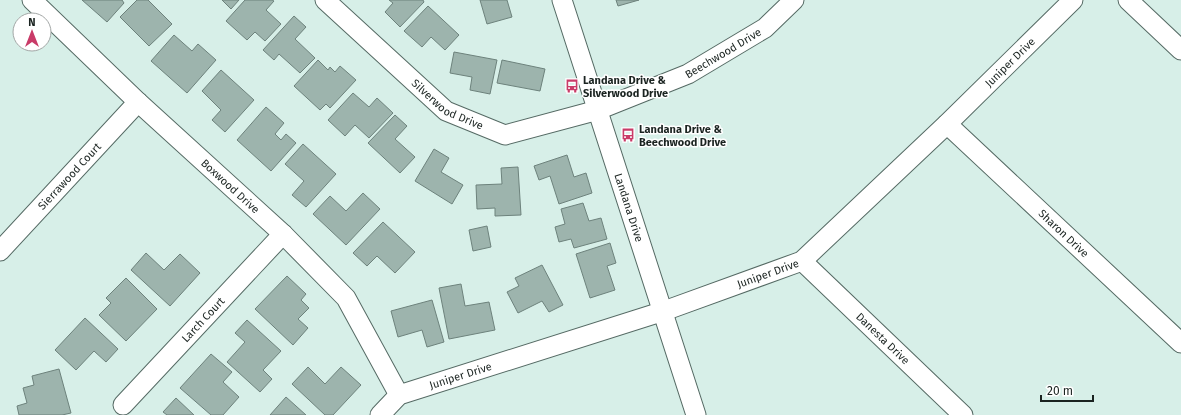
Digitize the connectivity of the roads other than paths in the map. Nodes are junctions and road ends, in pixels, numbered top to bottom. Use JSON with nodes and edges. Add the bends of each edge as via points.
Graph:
{"nodes":[{"id":1,"x":32,"y":0,"type":"edge"},
{"id":2,"x":325,"y":0,"type":"edge"},
{"id":3,"x":562,"y":0,"type":"edge"},
{"id":4,"x":794,"y":0,"type":"edge"},
{"id":5,"x":1073,"y":0,"type":"edge"},
{"id":6,"x":1128,"y":0,"type":"edge"},
{"id":7,"x":1181,"y":50,"type":"edge"},
{"id":8,"x":138,"y":102,"type":"junction"},
{"id":9,"x":598,"y":110,"type":"junction"},
{"id":10,"x":947,"y":124,"type":"junction"},
{"id":11,"x":282,"y":234,"type":"junction"},
{"id":12,"x":0,"y":251,"type":"edge"},
{"id":13,"x":802,"y":261,"type":"junction"},
{"id":14,"x":664,"y":311,"type":"junction"},
{"id":15,"x":1181,"y":343,"type":"edge"},
{"id":16,"x":399,"y":395,"type":"junction"},
{"id":17,"x":123,"y":405,"type":"dead end"},
{"id":18,"x":380,"y":415,"type":"edge"},
{"id":19,"x":696,"y":415,"type":"edge"},
{"id":20,"x":963,"y":415,"type":"edge"}],
"edges":[{"from":1,"to":8,"type":"street","name":"Boxwood Drive"},
{"from":2,"to":9,"type":"street","name":"Silverwood Drive","via":[[446,111],[505,135]]},
{"from":3,"to":9,"type":"street","name":"Landana Drive"},
{"from":4,"to":9,"type":"street","name":"Beechwood Drive","via":[[765,28],[688,74]]},
{"from":5,"to":10,"type":"street","name":"Juniper Drive"},
{"from":6,"to":7,"type":"street"},
{"from":8,"to":11,"type":"street","name":"Boxwood Drive"},
{"from":8,"to":12,"type":"street","name":"Sierrawood Court"},
{"from":9,"to":14,"type":"street","name":"Landana Drive"},
{"from":10,"to":13,"type":"street","name":"Juniper Drive"},
{"from":10,"to":15,"type":"street","name":"Sharon Drive"},
{"from":11,"to":16,"type":"street","name":"Boxwood Drive","via":[[346,298]]},
{"from":11,"to":17,"type":"street","name":"Larch Court"},
{"from":13,"to":14,"type":"street","name":"Juniper Drive"},
{"from":13,"to":20,"type":"street","name":"Danesta Drive"},
{"from":14,"to":16,"type":"street","name":"Juniper Drive"},
{"from":14,"to":19,"type":"street","name":"Landana Drive"},
{"from":16,"to":18,"type":"street"}]}
